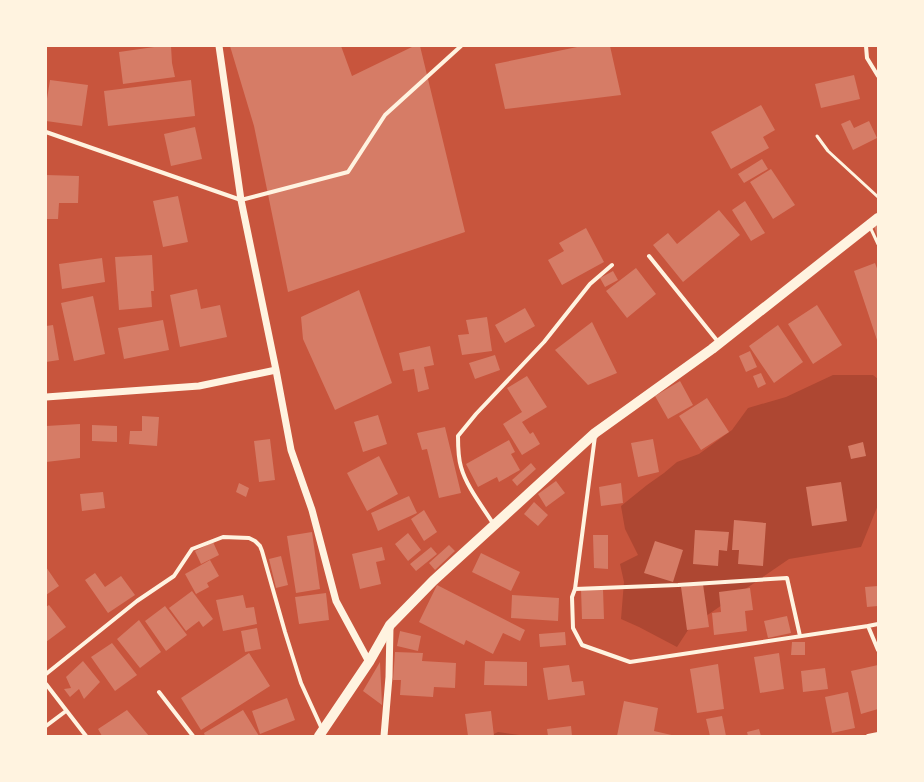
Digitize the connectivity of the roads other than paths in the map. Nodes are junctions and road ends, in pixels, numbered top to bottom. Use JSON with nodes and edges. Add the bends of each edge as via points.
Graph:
{"nodes":[{"id":1,"x":219,"y":46,"type":"edge"},
{"id":2,"x":461,"y":46,"type":"edge"},
{"id":3,"x":866,"y":46,"type":"edge"},
{"id":4,"x":878,"y":76,"type":"edge"},
{"id":5,"x":46,"y":132,"type":"edge"},
{"id":6,"x":817,"y":136,"type":"dead end"},
{"id":7,"x":878,"y":197,"type":"edge"},
{"id":8,"x":241,"y":200,"type":"junction"},
{"id":9,"x":878,"y":218,"type":"edge"},
{"id":10,"x":869,"y":225,"type":"junction"},
{"id":11,"x":878,"y":244,"type":"edge"},
{"id":12,"x":649,"y":256,"type":"dead end"},
{"id":13,"x":612,"y":264,"type":"dead end"},
{"id":14,"x":720,"y":343,"type":"junction"},
{"id":15,"x":276,"y":370,"type":"junction"},
{"id":16,"x":46,"y":397,"type":"edge"},
{"id":17,"x":595,"y":433,"type":"junction"},
{"id":18,"x":494,"y":525,"type":"junction"},
{"id":19,"x":575,"y":589,"type":"junction"},
{"id":20,"x":878,"y":624,"type":"edge"},
{"id":21,"x":390,"y":625,"type":"junction"},
{"id":22,"x":868,"y":626,"type":"junction"},
{"id":23,"x":800,"y":636,"type":"junction"},
{"id":24,"x":878,"y":650,"type":"edge"},
{"id":25,"x":369,"y":662,"type":"junction"},
{"id":26,"x":46,"y":674,"type":"edge"},
{"id":27,"x":46,"y":684,"type":"edge"},
{"id":28,"x":159,"y":692,"type":"dead end"},
{"id":29,"x":66,"y":711,"type":"junction"},
{"id":30,"x":46,"y":726,"type":"edge"},
{"id":31,"x":321,"y":733,"type":"edge"},
{"id":32,"x":878,"y":734,"type":"edge"},
{"id":33,"x":86,"y":736,"type":"edge"},
{"id":34,"x":193,"y":736,"type":"edge"},
{"id":35,"x":384,"y":736,"type":"edge"},
{"id":36,"x":868,"y":736,"type":"edge"}],
"edges":[{"from":1,"to":8,"type":"street"},
{"from":2,"to":8,"type":"street","via":[[385,115],[348,172]]},
{"from":3,"to":4,"type":"street","via":[[867,58]]},
{"from":5,"to":8,"type":"street"},
{"from":6,"to":7,"type":"lane","via":[[828,151]]},
{"from":8,"to":15,"type":"street"},
{"from":9,"to":10,"type":"main road"},
{"from":10,"to":11,"type":"lane"},
{"from":10,"to":14,"type":"main road"},
{"from":12,"to":14,"type":"street"},
{"from":13,"to":18,"type":"street","via":[[590,284],[544,342],[458,436],[461,468]]},
{"from":14,"to":17,"type":"main road"},
{"from":15,"to":16,"type":"street","via":[[199,386]]},
{"from":15,"to":25,"type":"street","via":[[291,450],[312,510],[336,602]]},
{"from":17,"to":18,"type":"main road"},
{"from":17,"to":19,"type":"street"},
{"from":18,"to":21,"type":"main road"},
{"from":19,"to":23,"type":"street","via":[[787,578]]},
{"from":19,"to":23,"type":"street","via":[[572,598],[573,628],[582,645],[630,662]]},
{"from":20,"to":22,"type":"street"},
{"from":21,"to":25,"type":"main road"},
{"from":21,"to":35,"type":"street"},
{"from":22,"to":23,"type":"street"},
{"from":22,"to":24,"type":"street"},
{"from":25,"to":31,"type":"main road"},
{"from":26,"to":31,"type":"street","via":[[137,601],[174,576],[192,550],[223,537],[249,538],[260,546],[262,551],[301,683]]},
{"from":27,"to":29,"type":"street"},
{"from":28,"to":34,"type":"street"},
{"from":29,"to":30,"type":"street"},
{"from":29,"to":33,"type":"street"},
{"from":32,"to":36,"type":"street"}]}
